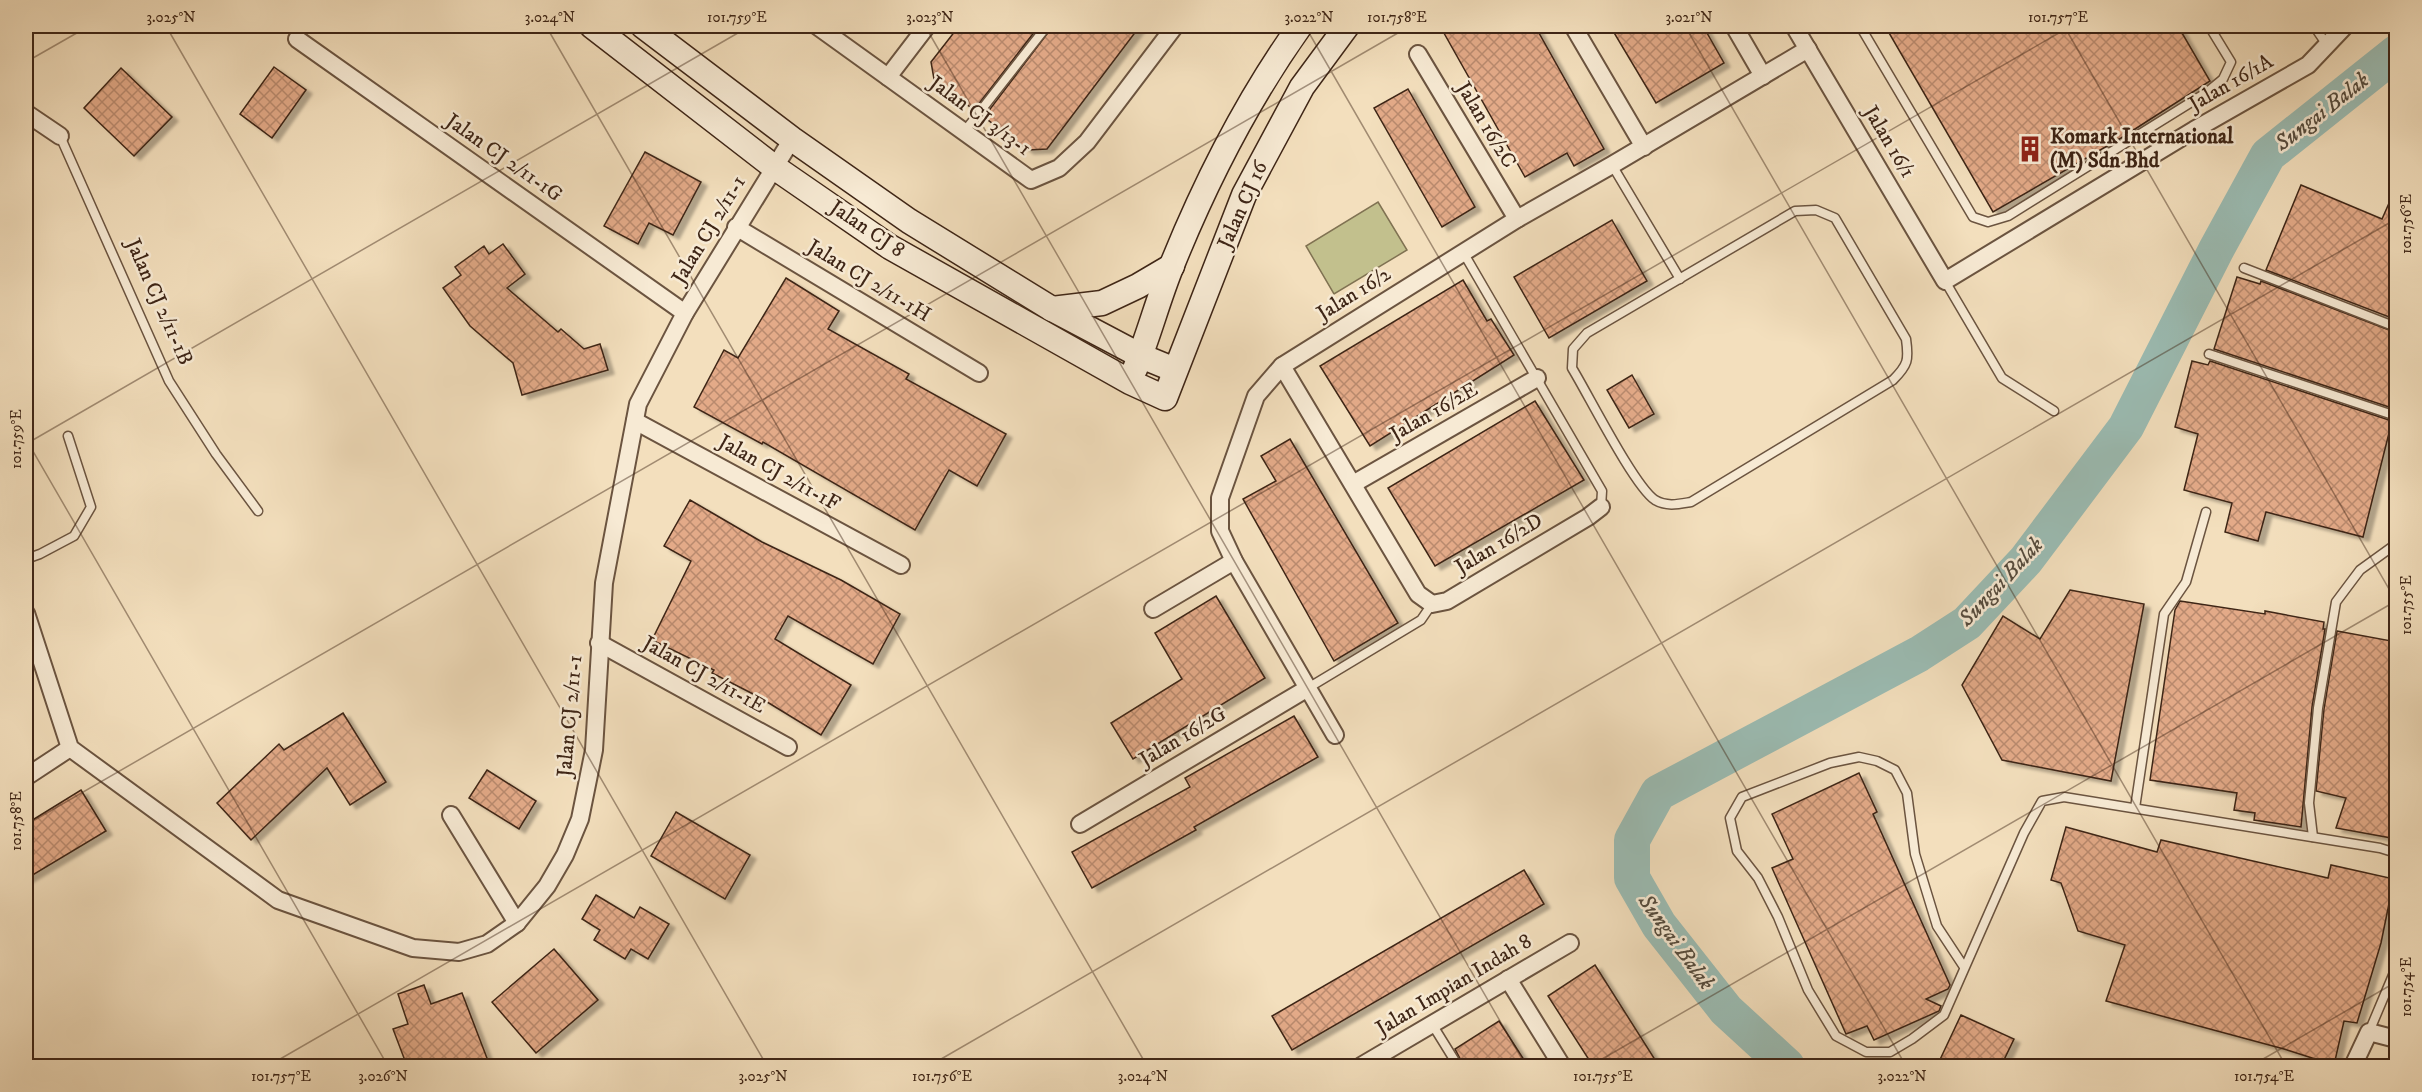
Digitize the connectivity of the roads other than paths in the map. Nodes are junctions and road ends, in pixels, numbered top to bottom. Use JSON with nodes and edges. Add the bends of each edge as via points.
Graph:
{"nodes":[{"id":1,"x":592,"y":26,"type":"edge"},
{"id":2,"x":643,"y":26,"type":"edge"},
{"id":3,"x":817,"y":26,"type":"edge"},
{"id":4,"x":927,"y":26,"type":"edge"},
{"id":5,"x":1047,"y":26,"type":"edge"},
{"id":6,"x":1175,"y":26,"type":"edge"},
{"id":7,"x":1300,"y":26,"type":"edge"},
{"id":8,"x":1347,"y":26,"type":"edge"},
{"id":9,"x":1573,"y":26,"type":"edge"},
{"id":10,"x":1734,"y":26,"type":"edge"},
{"id":11,"x":1794,"y":26,"type":"edge"},
{"id":12,"x":1860,"y":26,"type":"edge"},
{"id":13,"x":2209,"y":26,"type":"edge"},
{"id":14,"x":2314,"y":26,"type":"edge"},
{"id":15,"x":2345,"y":26,"type":"edge"},
{"id":16,"x":297,"y":39,"type":"dead end"},
{"id":17,"x":2327,"y":45,"type":"junction"},
{"id":18,"x":1808,"y":49,"type":"junction"},
{"id":19,"x":1418,"y":54,"type":"dead end"},
{"id":20,"x":1763,"y":76,"type":"junction"},
{"id":21,"x":888,"y":77,"type":"junction"},
{"id":22,"x":26,"y":113,"type":"edge"},
{"id":23,"x":964,"y":132,"type":"junction"},
{"id":24,"x":60,"y":136,"type":"joint"},
{"id":25,"x":792,"y":139,"type":"junction"},
{"id":26,"x":1644,"y":147,"type":"junction"},
{"id":27,"x":1612,"y":165,"type":"junction"},
{"id":28,"x":774,"y":167,"type":"junction"},
{"id":29,"x":1517,"y":219,"type":"junction"},
{"id":30,"x":736,"y":227,"type":"junction"},
{"id":31,"x":1463,"y":252,"type":"junction"},
{"id":32,"x":1172,"y":266,"type":"junction"},
{"id":33,"x":2244,"y":268,"type":"dead end"},
{"id":34,"x":1680,"y":279,"type":"junction"},
{"id":35,"x":1945,"y":281,"type":"junction"},
{"id":36,"x":1052,"y":309,"type":"junction"},
{"id":37,"x":685,"y":313,"type":"junction"},
{"id":38,"x":2397,"y":327,"type":"edge"},
{"id":39,"x":2209,"y":354,"type":"dead end"},
{"id":40,"x":1141,"y":356,"type":"junction"},
{"id":41,"x":1282,"y":366,"type":"junction"},
{"id":42,"x":1175,"y":370,"type":"junction"},
{"id":43,"x":979,"y":373,"type":"dead end"},
{"id":44,"x":1537,"y":378,"type":"junction"},
{"id":45,"x":1130,"y":382,"type":"junction"},
{"id":46,"x":1165,"y":398,"type":"joint"},
{"id":47,"x":2054,"y":411,"type":"dead end"},
{"id":48,"x":2397,"y":416,"type":"edge"},
{"id":49,"x":635,"y":420,"type":"junction"},
{"id":50,"x":68,"y":436,"type":"dead end"},
{"id":51,"x":1353,"y":484,"type":"junction"},
{"id":52,"x":1600,"y":507,"type":"joint"},
{"id":53,"x":258,"y":511,"type":"dead end"},
{"id":54,"x":2206,"y":512,"type":"dead end"},
{"id":55,"x":2397,"y":544,"type":"edge"},
{"id":56,"x":26,"y":559,"type":"edge"},
{"id":57,"x":1234,"y":561,"type":"junction"},
{"id":58,"x":901,"y":565,"type":"dead end"},
{"id":59,"x":1425,"y":599,"type":"junction"},
{"id":60,"x":1153,"y":609,"type":"dead end"},
{"id":61,"x":26,"y":613,"type":"edge"},
{"id":62,"x":598,"y":643,"type":"junction"},
{"id":63,"x":1308,"y":688,"type":"junction"},
{"id":64,"x":1335,"y":735,"type":"dead end"},
{"id":65,"x":788,"y":747,"type":"dead end"},
{"id":66,"x":70,"y":748,"type":"junction"},
{"id":67,"x":26,"y":777,"type":"edge"},
{"id":68,"x":2134,"y":808,"type":"junction"},
{"id":69,"x":451,"y":815,"type":"dead end"},
{"id":70,"x":1080,"y":824,"type":"dead end"},
{"id":71,"x":2313,"y":837,"type":"junction"},
{"id":72,"x":2397,"y":853,"type":"edge"},
{"id":73,"x":518,"y":923,"type":"junction"},
{"id":74,"x":1570,"y":943,"type":"dead end"},
{"id":75,"x":1964,"y":967,"type":"junction"},
{"id":76,"x":2397,"y":968,"type":"edge"},
{"id":77,"x":1508,"y":979,"type":"junction"},
{"id":78,"x":1432,"y":1024,"type":"junction"},
{"id":79,"x":2369,"y":1032,"type":"junction"},
{"id":80,"x":2397,"y":1040,"type":"edge"},
{"id":81,"x":1360,"y":1066,"type":"edge"},
{"id":82,"x":1458,"y":1066,"type":"edge"},
{"id":83,"x":1562,"y":1066,"type":"edge"},
{"id":84,"x":2353,"y":1066,"type":"edge"}],
"edges":[{"from":1,"to":28,"type":"street","name":"Jalan CJ 8"},
{"from":2,"to":25,"type":"street","name":"Jalan CJ 8"},
{"from":3,"to":21,"type":"street","name":"Jalan CJ 3/13-1"},
{"from":4,"to":21,"type":"street"},
{"from":5,"to":23,"type":"lane"},
{"from":6,"to":23,"type":"street","name":"Jalan CJ 3/13-1","via":[[1087,142],[1059,168],[1031,180]]},
{"from":7,"to":32,"type":"street","name":"Jalan CJ 16","via":[[1271,66],[1235,132]]},
{"from":8,"to":42,"type":"street","name":"Jalan CJ 16","via":[[1302,87],[1244,195]]},
{"from":9,"to":26,"type":"street"},
{"from":10,"to":20,"type":"street"},
{"from":11,"to":18,"type":"street","name":"Jalan 16/1"},
{"from":12,"to":13,"type":"lane","via":[[1974,217],[1988,222],[2008,216],[2223,79],[2231,62]]},
{"from":14,"to":17,"type":"lane"},
{"from":15,"to":17,"type":"street","name":"Jalan 16/1A"},
{"from":16,"to":37,"type":"street","name":"Jalan CJ 2/11-1G"},
{"from":17,"to":35,"type":"street","name":"Jalan 16/1A","via":[[2308,65]]},
{"from":18,"to":20,"type":"street","name":"Jalan 16/2"},
{"from":18,"to":35,"type":"street","name":"Jalan 16/1"},
{"from":19,"to":29,"type":"street","name":"Jalan 16/2C"},
{"from":20,"to":26,"type":"street","name":"Jalan 16/2"},
{"from":21,"to":23,"type":"street","name":"Jalan CJ 3/13-1"},
{"from":22,"to":24,"type":"street","name":"Jalan CJ 2/11-1B"},
{"from":24,"to":53,"type":"lane","name":"Jalan CJ 2/11-1B","via":[[169,381]]},
{"from":25,"to":28,"type":"street","name":"Jalan CJ 2/11-1"},
{"from":25,"to":36,"type":"street","name":"Jalan CJ 8","via":[[909,220]]},
{"from":26,"to":27,"type":"street","name":"Jalan 16/2"},
{"from":27,"to":29,"type":"street","name":"Jalan 16/2"},
{"from":27,"to":34,"type":"lane"},
{"from":28,"to":30,"type":"street","name":"Jalan CJ 2/11-1"},
{"from":28,"to":45,"type":"street","name":"Jalan CJ 8","via":[[890,247]]},
{"from":29,"to":31,"type":"street","name":"Jalan 16/2"},
{"from":30,"to":37,"type":"street","name":"Jalan CJ 2/11-1"},
{"from":30,"to":43,"type":"street","name":"Jalan CJ 2/11-1H"},
{"from":31,"to":41,"type":"street","name":"Jalan 16/2"},
{"from":31,"to":44,"type":"lane"},
{"from":32,"to":36,"type":"street","via":[[1102,303]]},
{"from":32,"to":40,"type":"street","name":"Jalan CJ 16"},
{"from":33,"to":38,"type":"lane"},
{"from":34,"to":34,"type":"lane","via":[[1795,211],[1816,210],[1835,218],[1906,339],[1905,368],[1893,380],[1691,502],[1672,505],[1656,500],[1640,484],[1572,368],[1573,349],[1587,333]]},
{"from":35,"to":47,"type":"lane","via":[[2002,378]]},
{"from":36,"to":40,"type":"street","name":"Jalan CJ 8"},
{"from":37,"to":49,"type":"street","name":"Jalan CJ 2/11-1","via":[[638,404]]},
{"from":39,"to":48,"type":"lane"},
{"from":40,"to":42,"type":"street","name":"Jalan CJ 8"},
{"from":40,"to":45,"type":"street","name":"Jalan CJ 16"},
{"from":41,"to":51,"type":"street"},
{"from":41,"to":57,"type":"street","name":"Jalan 16/2","via":[[1256,396],[1220,498],[1220,531]]},
{"from":42,"to":46,"type":"street","name":"Jalan CJ 16"},
{"from":44,"to":51,"type":"street","name":"Jalan 16/2E"},
{"from":44,"to":52,"type":"lane","via":[[1602,491]]},
{"from":45,"to":46,"type":"street","name":"Jalan CJ 8"},
{"from":49,"to":58,"type":"street","name":"Jalan CJ 2/11-1F"},
{"from":49,"to":62,"type":"street","name":"Jalan CJ 2/11-1","via":[[604,583]]},
{"from":50,"to":56,"type":"lane","via":[[92,507],[74,536]]},
{"from":51,"to":59,"type":"street"},
{"from":52,"to":59,"type":"street","name":"Jalan 16/2D","via":[[1447,601]]},
{"from":54,"to":68,"type":"lane","via":[[2186,582],[2164,614]]},
{"from":55,"to":71,"type":"lane","via":[[2360,570],[2336,602],[2318,708],[2309,803]]},
{"from":57,"to":60,"type":"street"},
{"from":57,"to":63,"type":"street","name":"Jalan 16/2"},
{"from":59,"to":63,"type":"lane","via":[[1421,620]]},
{"from":61,"to":66,"type":"street"},
{"from":62,"to":65,"type":"street","name":"Jalan CJ 2/11-1E"},
{"from":62,"to":73,"type":"street","name":"Jalan CJ 2/11-1","via":[[594,750],[580,819],[547,886]]},
{"from":63,"to":64,"type":"street","name":"Jalan 16/2"},
{"from":63,"to":70,"type":"street","name":"Jalan 16/2G"},
{"from":66,"to":67,"type":"street"},
{"from":66,"to":73,"type":"street","name":"Jalan CJ 2/11-1","via":[[278,900],[413,948],[459,952],[487,944]]},
{"from":68,"to":71,"type":"lane"},
{"from":68,"to":75,"type":"lane","via":[[2064,797],[2042,801]]},
{"from":69,"to":73,"type":"street"},
{"from":71,"to":72,"type":"lane"},
{"from":74,"to":77,"type":"street","name":"Jalan Impian Indah 8"},
{"from":75,"to":75,"type":"lane","via":[[1944,1015],[1890,1052],[1866,1052],[1836,1036],[1808,990],[1758,878],[1737,851],[1730,818],[1742,797],[1849,759],[1877,761],[1895,770],[1907,793],[1915,854],[1936,926]]},
{"from":76,"to":79,"type":"lane"},
{"from":77,"to":78,"type":"street","name":"Jalan Impian Indah 8"},
{"from":77,"to":83,"type":"street"},
{"from":78,"to":81,"type":"street","name":"Jalan Impian Indah 8"},
{"from":78,"to":82,"type":"lane"},
{"from":79,"to":80,"type":"street"},
{"from":79,"to":84,"type":"street"}]}
